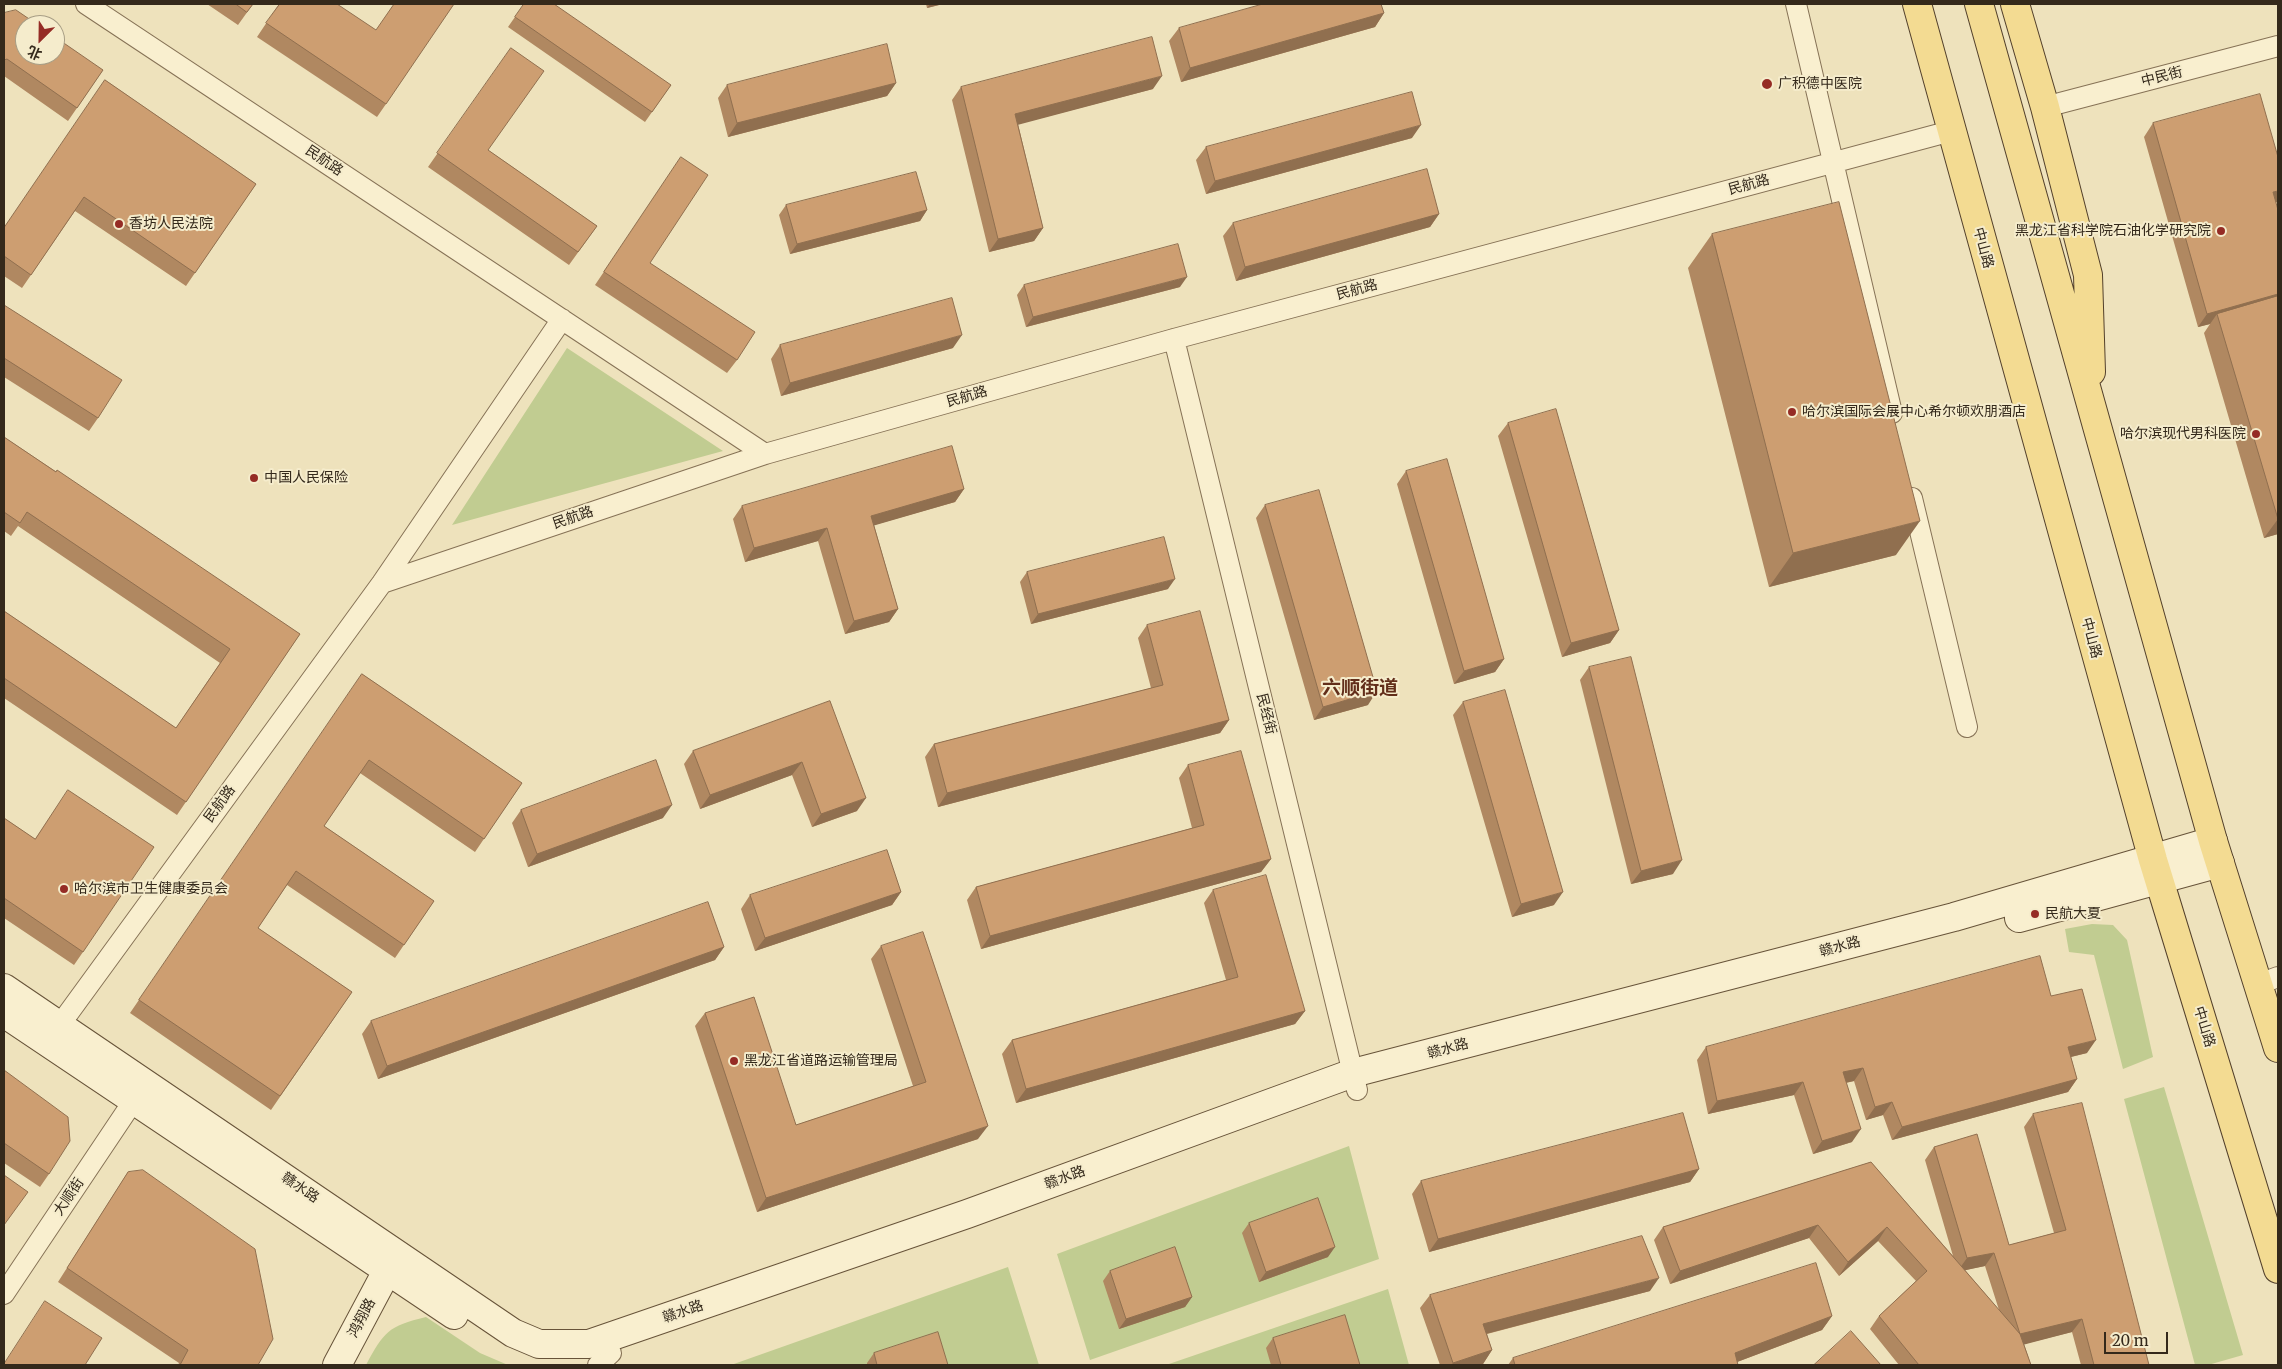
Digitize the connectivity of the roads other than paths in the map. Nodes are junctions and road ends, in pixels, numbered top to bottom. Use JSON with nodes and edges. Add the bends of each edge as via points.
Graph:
{"nodes":[{"id":1,"x":86,"y":4,"type":"edge"},
{"id":2,"x":1796,"y":4,"type":"edge"},
{"id":3,"x":1917,"y":4,"type":"edge"},
{"id":4,"x":1979,"y":4,"type":"edge"},
{"id":5,"x":2015,"y":4,"type":"edge"},
{"id":6,"x":2278,"y":46,"type":"edge"},
{"id":7,"x":2046,"y":106,"type":"junction"},
{"id":8,"x":1951,"y":131,"type":"junction"},
{"id":9,"x":1833,"y":163,"type":"junction"},
{"id":10,"x":562,"y":319,"type":"junction"},
{"id":11,"x":1174,"y":339,"type":"junction"},
{"id":12,"x":2091,"y":406,"type":"junction"},
{"id":13,"x":1898,"y":435,"type":"edge"},
{"id":14,"x":765,"y":454,"type":"junction"},
{"id":15,"x":1909,"y":484,"type":"edge"},
{"id":16,"x":382,"y":583,"type":"junction"},
{"id":17,"x":1967,"y":727,"type":"dead end"},
{"id":18,"x":2217,"y":852,"type":"junction"},
{"id":19,"x":2156,"y":871,"type":"junction"},
{"id":20,"x":2269,"y":980,"type":"edge"},
{"id":21,"x":4,"y":988,"type":"edge"},
{"id":22,"x":4,"y":1013,"type":"edge"},
{"id":23,"x":59,"y":1026,"type":"junction"},
{"id":24,"x":2278,"y":1048,"type":"edge"},
{"id":25,"x":1355,"y":1082,"type":"junction"},
{"id":26,"x":134,"y":1100,"type":"junction"},
{"id":27,"x":2278,"y":1269,"type":"edge"},
{"id":28,"x":387,"y":1271,"type":"junction"},
{"id":29,"x":4,"y":1294,"type":"edge"},
{"id":30,"x":604,"y":1359,"type":"edge"},
{"id":31,"x":337,"y":1365,"type":"edge"}],
"edges":[{"from":1,"to":10,"type":"street","name":"民航路"},
{"from":2,"to":9,"type":"street"},
{"from":3,"to":8,"type":"main road","name":"中山路"},
{"from":4,"to":12,"type":"main road"},
{"from":5,"to":7,"type":"main road"},
{"from":6,"to":7,"type":"street","name":"中民街"},
{"from":7,"to":12,"type":"main road","via":[[2088,275]]},
{"from":8,"to":9,"type":"street","name":"民航路"},
{"from":8,"to":19,"type":"main road","name":"中山路"},
{"from":9,"to":11,"type":"street","name":"民航路"},
{"from":9,"to":13,"type":"street"},
{"from":10,"to":14,"type":"street","name":"民航路"},
{"from":10,"to":16,"type":"street","name":"民航路"},
{"from":11,"to":14,"type":"street","name":"民航路"},
{"from":11,"to":25,"type":"street","name":"民经街"},
{"from":12,"to":18,"type":"main road"},
{"from":14,"to":16,"type":"street","name":"民航路"},
{"from":15,"to":17,"type":"street"},
{"from":16,"to":23,"type":"street","name":"民航路"},
{"from":18,"to":19,"type":"main road","name":"赣水路"},
{"from":18,"to":20,"type":"main road"},
{"from":19,"to":25,"type":"main road","name":"赣水路","via":[[1954,917]]},
{"from":19,"to":27,"type":"main road","name":"中山路"},
{"from":20,"to":24,"type":"main road"},
{"from":21,"to":23,"type":"main road","name":"赣水路"},
{"from":22,"to":26,"type":"main road","name":"赣水路"},
{"from":23,"to":25,"type":"main road","name":"赣水路","via":[[513,1333],[539,1344],[589,1344]]},
{"from":25,"to":30,"type":"main road","name":"赣水路"},
{"from":26,"to":28,"type":"main road","name":"赣水路"},
{"from":26,"to":29,"type":"street","name":"大顺街"},
{"from":28,"to":30,"type":"main road","name":"赣水路","via":[[477,1330],[538,1357]]},
{"from":28,"to":31,"type":"main road","name":"鸿翔路"}]}
